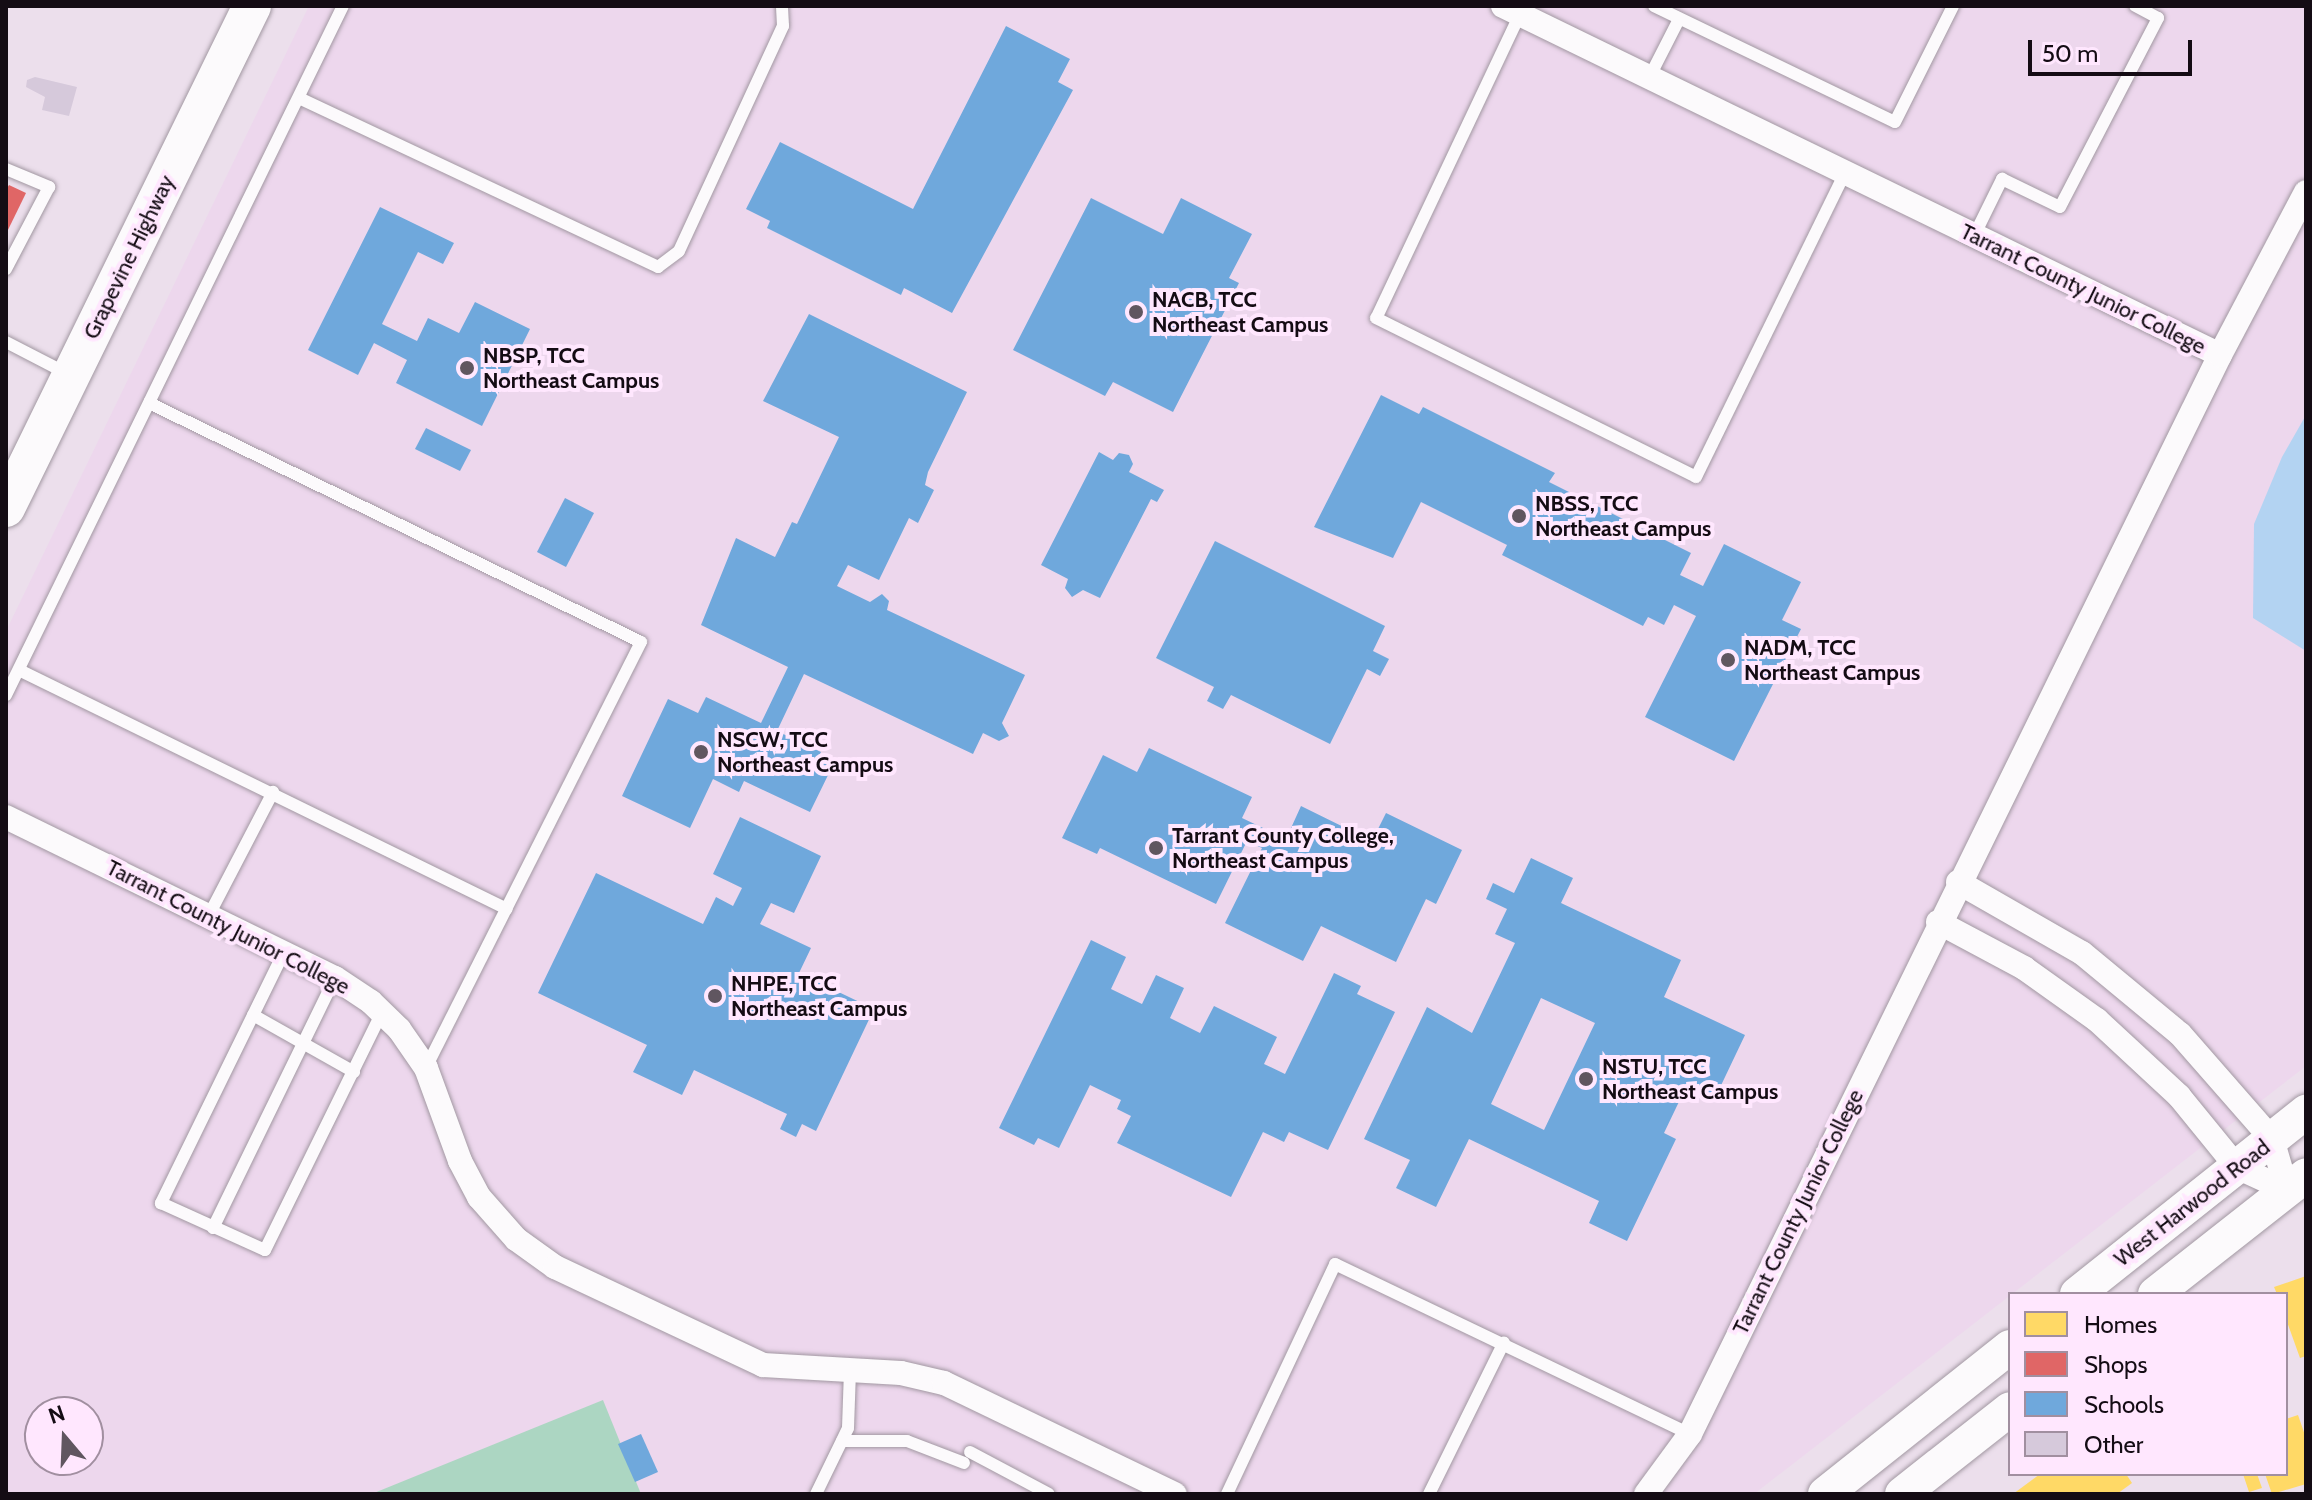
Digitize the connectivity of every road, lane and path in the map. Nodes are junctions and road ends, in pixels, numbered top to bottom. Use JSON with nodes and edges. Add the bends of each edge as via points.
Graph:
{"nodes":[{"id":1,"x":252,"y":6,"type":"edge"},
{"id":2,"x":343,"y":6,"type":"edge"},
{"id":3,"x":782,"y":6,"type":"edge"},
{"id":4,"x":1654,"y":6,"type":"edge"},
{"id":5,"x":1953,"y":6,"type":"edge"},
{"id":6,"x":2135,"y":6,"type":"edge"},
{"id":7,"x":1512,"y":10,"type":"edge"},
{"id":8,"x":1679,"y":19,"type":"junction"},
{"id":9,"x":1649,"y":78,"type":"junction"},
{"id":10,"x":299,"y":98,"type":"junction"},
{"id":11,"x":6,"y":169,"type":"edge"},
{"id":12,"x":1845,"y":173,"type":"junction"},
{"id":13,"x":2306,"y":192,"type":"edge"},
{"id":14,"x":1974,"y":236,"type":"junction"},
{"id":15,"x":6,"y":269,"type":"edge"},
{"id":16,"x":6,"y":342,"type":"edge"},
{"id":17,"x":2220,"y":355,"type":"junction"},
{"id":18,"x":71,"y":376,"type":"junction"},
{"id":19,"x":149,"y":403,"type":"junction"},
{"id":20,"x":6,"y":508,"type":"edge"},
{"id":21,"x":19,"y":670,"type":"junction"},
{"id":22,"x":6,"y":695,"type":"edge"},
{"id":23,"x":273,"y":792,"type":"junction"},
{"id":24,"x":6,"y":817,"type":"edge"},
{"id":25,"x":1958,"y":882,"type":"junction"},
{"id":26,"x":507,"y":909,"type":"junction"},
{"id":27,"x":209,"y":915,"type":"junction"},
{"id":28,"x":1938,"y":922,"type":"junction"},
{"id":29,"x":284,"y":952,"type":"junction"},
{"id":30,"x":335,"y":978,"type":"junction"},
{"id":31,"x":382,"y":1012,"type":"junction"},
{"id":32,"x":253,"y":1015,"type":"junction"},
{"id":33,"x":304,"y":1041,"type":"junction"},
{"id":34,"x":426,"y":1068,"type":"junction"},
{"id":35,"x":354,"y":1072,"type":"junction"},
{"id":36,"x":2306,"y":1112,"type":"edge"},
{"id":37,"x":2272,"y":1139,"type":"junction"},
{"id":38,"x":2237,"y":1167,"type":"junction"},
{"id":39,"x":2297,"y":1182,"type":"edge"},
{"id":40,"x":213,"y":1228,"type":"junction"},
{"id":41,"x":2080,"y":1292,"type":"edge"},
{"id":42,"x":2158,"y":1292,"type":"edge"},
{"id":43,"x":1504,"y":1342,"type":"junction"},
{"id":44,"x":2008,"y":1349,"type":"edge"},
{"id":45,"x":850,"y":1370,"type":"junction"},
{"id":46,"x":2008,"y":1411,"type":"edge"},
{"id":47,"x":1690,"y":1434,"type":"junction"},
{"id":48,"x":842,"y":1441,"type":"junction"},
{"id":49,"x":816,"y":1494,"type":"edge"},
{"id":50,"x":1049,"y":1494,"type":"edge"},
{"id":51,"x":1175,"y":1494,"type":"edge"},
{"id":52,"x":1227,"y":1494,"type":"edge"},
{"id":53,"x":1429,"y":1494,"type":"edge"},
{"id":54,"x":1646,"y":1494,"type":"edge"},
{"id":55,"x":1825,"y":1494,"type":"edge"},
{"id":56,"x":1902,"y":1494,"type":"edge"}],
"edges":[{"from":1,"to":18,"type":"main road","name":"Grapevine Highway"},
{"from":2,"to":10,"type":"lane"},
{"from":3,"to":10,"type":"lane","via":[[783,26],[679,251],[658,267]]},
{"from":4,"to":8,"type":"lane"},
{"from":5,"to":8,"type":"lane","via":[[1895,122]]},
{"from":6,"to":14,"type":"lane","via":[[2158,18],[2060,207],[2002,179]]},
{"from":7,"to":9,"type":"street","name":"Tarrant County Junior College"},
{"from":7,"to":12,"type":"lane","via":[[1376,318],[1696,477]]},
{"from":8,"to":9,"type":"lane"},
{"from":9,"to":12,"type":"street","name":"Tarrant County Junior College"},
{"from":10,"to":19,"type":"lane"},
{"from":11,"to":15,"type":"lane","via":[[49,187]]},
{"from":12,"to":14,"type":"street","name":"Tarrant County Junior College"},
{"from":13,"to":17,"type":"street"},
{"from":14,"to":17,"type":"street","name":"Tarrant County Junior College"},
{"from":16,"to":18,"type":"lane"},
{"from":17,"to":25,"type":"street","name":"Tarrant County Junior College"},
{"from":18,"to":20,"type":"main road","name":"Grapevine Highway"},
{"from":19,"to":21,"type":"lane"},
{"from":19,"to":26,"type":"lane","via":[[641,642]]},
{"from":21,"to":22,"type":"lane"},
{"from":21,"to":23,"type":"lane"},
{"from":23,"to":26,"type":"lane"},
{"from":23,"to":27,"type":"lane"},
{"from":24,"to":27,"type":"street","name":"Tarrant County Junior College"},
{"from":25,"to":28,"type":"street","name":"Tarrant County Junior College"},
{"from":25,"to":37,"type":"street","via":[[2044,928],[2118,980],[2209,1063]]},
{"from":26,"to":34,"type":"lane"},
{"from":27,"to":29,"type":"street","name":"Tarrant County Junior College"},
{"from":28,"to":38,"type":"street","via":[[2024,968],[2097,1020],[2179,1096]]},
{"from":28,"to":47,"type":"street","name":"Tarrant County Junior College"},
{"from":29,"to":30,"type":"street","name":"Tarrant County Junior College"},
{"from":29,"to":32,"type":"lane"},
{"from":30,"to":31,"type":"street","name":"Tarrant County Junior College"},
{"from":30,"to":33,"type":"lane"},
{"from":31,"to":34,"type":"street","name":"Tarrant County Junior College"},
{"from":31,"to":35,"type":"lane"},
{"from":32,"to":33,"type":"lane"},
{"from":32,"to":40,"type":"lane","via":[[161,1203]]},
{"from":33,"to":35,"type":"lane"},
{"from":33,"to":40,"type":"lane"},
{"from":34,"to":45,"type":"street","name":"Tarrant County Junior College","via":[[468,1180],[498,1222],[535,1255],[743,1358],[763,1365]]},
{"from":35,"to":40,"type":"lane","via":[[265,1250]]},
{"from":36,"to":37,"type":"main road","name":"West Harwood Road"},
{"from":37,"to":38,"type":"main road","name":"West Harwood Road"},
{"from":37,"to":39,"type":"street"},
{"from":38,"to":39,"type":"street"},
{"from":38,"to":41,"type":"main road","name":"West Harwood Road"},
{"from":39,"to":42,"type":"main road"},
{"from":43,"to":47,"type":"lane"},
{"from":43,"to":52,"type":"lane","via":[[1335,1264]]},
{"from":43,"to":53,"type":"lane"},
{"from":44,"to":55,"type":"main road"},
{"from":45,"to":48,"type":"lane","via":[[849,1421]]},
{"from":45,"to":51,"type":"street","name":"Tarrant County Junior College","via":[[901,1373],[954,1387]]},
{"from":46,"to":56,"type":"main road"},
{"from":47,"to":54,"type":"street","name":"Tarrant County Junior College"},
{"from":48,"to":49,"type":"lane"},
{"from":48,"to":50,"type":"lane","via":[[907,1441],[967,1458]]}]}
